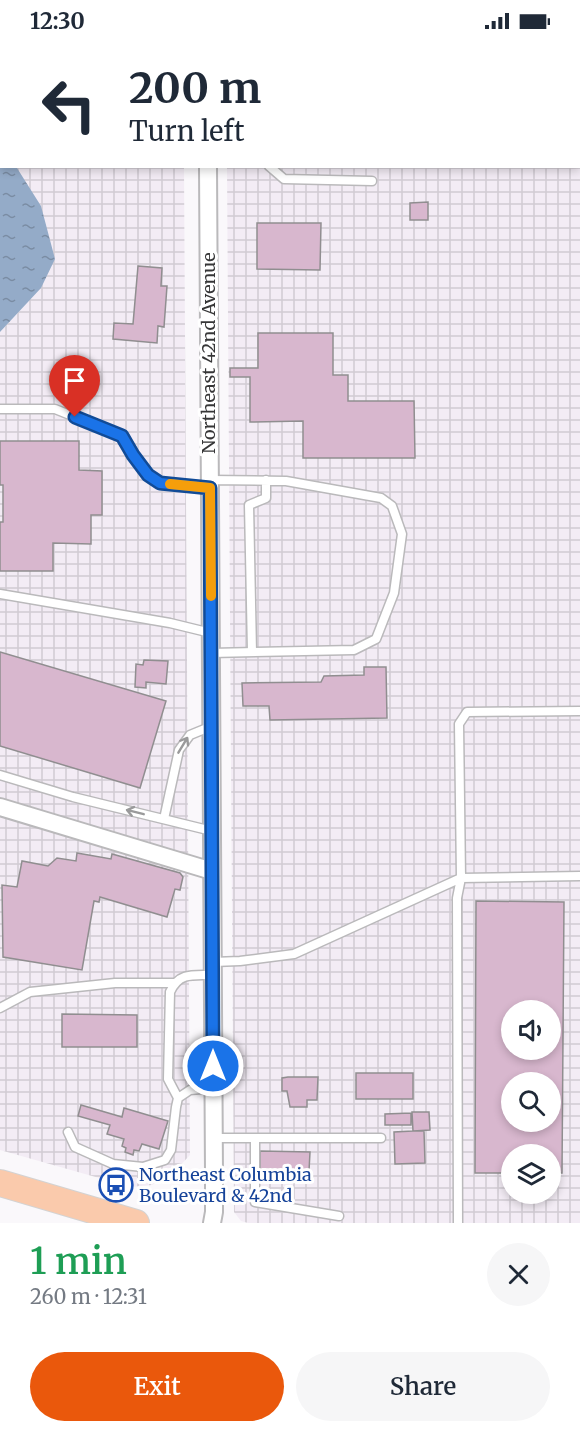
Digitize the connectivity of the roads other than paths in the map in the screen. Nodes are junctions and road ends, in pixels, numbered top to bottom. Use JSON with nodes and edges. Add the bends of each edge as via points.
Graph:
{"nodes":[{"id":1,"x":208,"y":168,"type":"edge"},
{"id":2,"x":271,"y":168,"type":"edge"},
{"id":3,"x":372,"y":181,"type":"dead end"},
{"id":4,"x":0,"y":409,"type":"edge"},
{"id":5,"x":266,"y":480,"type":"junction"},
{"id":6,"x":210,"y":484,"type":"junction"},
{"id":7,"x":0,"y":594,"type":"edge"},
{"id":8,"x":211,"y":633,"type":"junction"},
{"id":9,"x":252,"y":652,"type":"junction"},
{"id":10,"x":211,"y":653,"type":"junction"},
{"id":11,"x":580,"y":711,"type":"edge"},
{"id":12,"x":212,"y":726,"type":"junction"},
{"id":13,"x":0,"y":775,"type":"edge"},
{"id":14,"x":0,"y":807,"type":"edge"},
{"id":15,"x":164,"y":819,"type":"junction"},
{"id":16,"x":212,"y":831,"type":"junction"},
{"id":17,"x":212,"y":871,"type":"junction"},
{"id":18,"x":580,"y":876,"type":"edge"},
{"id":19,"x":461,"y":878,"type":"junction"},
{"id":20,"x":213,"y":968,"type":"junction"},
{"id":21,"x":174,"y":983,"type":"junction"},
{"id":22,"x":0,"y":1008,"type":"edge"},
{"id":23,"x":213,"y":1088,"type":"junction"},
{"id":24,"x":178,"y":1098,"type":"junction"},
{"id":25,"x":68,"y":1132,"type":"dead end"},
{"id":26,"x":214,"y":1138,"type":"junction"},
{"id":27,"x":255,"y":1138,"type":"junction"},
{"id":28,"x":381,"y":1138,"type":"dead end"},
{"id":29,"x":0,"y":1183,"type":"edge"},
{"id":30,"x":339,"y":1216,"type":"dead end"},
{"id":31,"x":126,"y":1222,"type":"edge"},
{"id":32,"x":212,"y":1223,"type":"edge"},
{"id":33,"x":458,"y":1223,"type":"edge"}],
"edges":[{"from":1,"to":6,"type":"street","name":"Northeast 42nd Avenue"},
{"from":2,"to":3,"type":"lane","via":[[284,179]]},
{"from":4,"to":6,"type":"lane","via":[[55,409],[122,436],[148,475],[160,483]]},
{"from":5,"to":6,"type":"lane"},
{"from":5,"to":9,"type":"lane","via":[[266,498],[249,504]]},
{"from":5,"to":9,"type":"lane","via":[[381,498],[392,506],[402,534],[394,593],[376,639],[354,650]]},
{"from":6,"to":8,"type":"street","name":"Northeast 42nd Avenue"},
{"from":7,"to":8,"type":"lane"},
{"from":8,"to":10,"type":"street","name":"Northeast 42nd Avenue"},
{"from":9,"to":10,"type":"lane"},
{"from":10,"to":12,"type":"street","name":"Northeast 42nd Avenue"},
{"from":11,"to":19,"type":"lane","via":[[467,712],[459,724]]},
{"from":15,"to":12,"type":"lane","one_way":true,"via":[[179,750],[190,735]]},
{"from":12,"to":16,"type":"street","name":"Northeast 42nd Avenue"},
{"from":15,"to":13,"type":"lane","one_way":true},
{"from":14,"to":17,"type":"street"},
{"from":15,"to":16,"type":"lane"},
{"from":16,"to":17,"type":"street","name":"Northeast 42nd Avenue"},
{"from":17,"to":20,"type":"street","name":"Northeast 42nd Avenue"},
{"from":18,"to":19,"type":"lane"},
{"from":19,"to":20,"type":"lane","via":[[294,954]]},
{"from":19,"to":33,"type":"lane","via":[[457,898]]},
{"from":20,"to":21,"type":"lane","via":[[183,976]]},
{"from":20,"to":23,"type":"street","name":"Northeast 42nd Avenue"},
{"from":21,"to":22,"type":"lane","via":[[30,992]]},
{"from":21,"to":24,"type":"lane","via":[[170,992],[168,1079]]},
{"from":23,"to":24,"type":"lane","via":[[190,1090]]},
{"from":23,"to":26,"type":"street","name":"Northeast 42nd Avenue"},
{"from":24,"to":25,"type":"lane","via":[[171,1150],[165,1160],[143,1167],[113,1164],[75,1147]]},
{"from":26,"to":27,"type":"lane"},
{"from":26,"to":32,"type":"street","name":"Northeast 42nd Avenue"},
{"from":27,"to":28,"type":"lane"},
{"from":27,"to":30,"type":"lane","via":[[255,1202]]},
{"from":29,"to":31,"type":"main road"}]}
